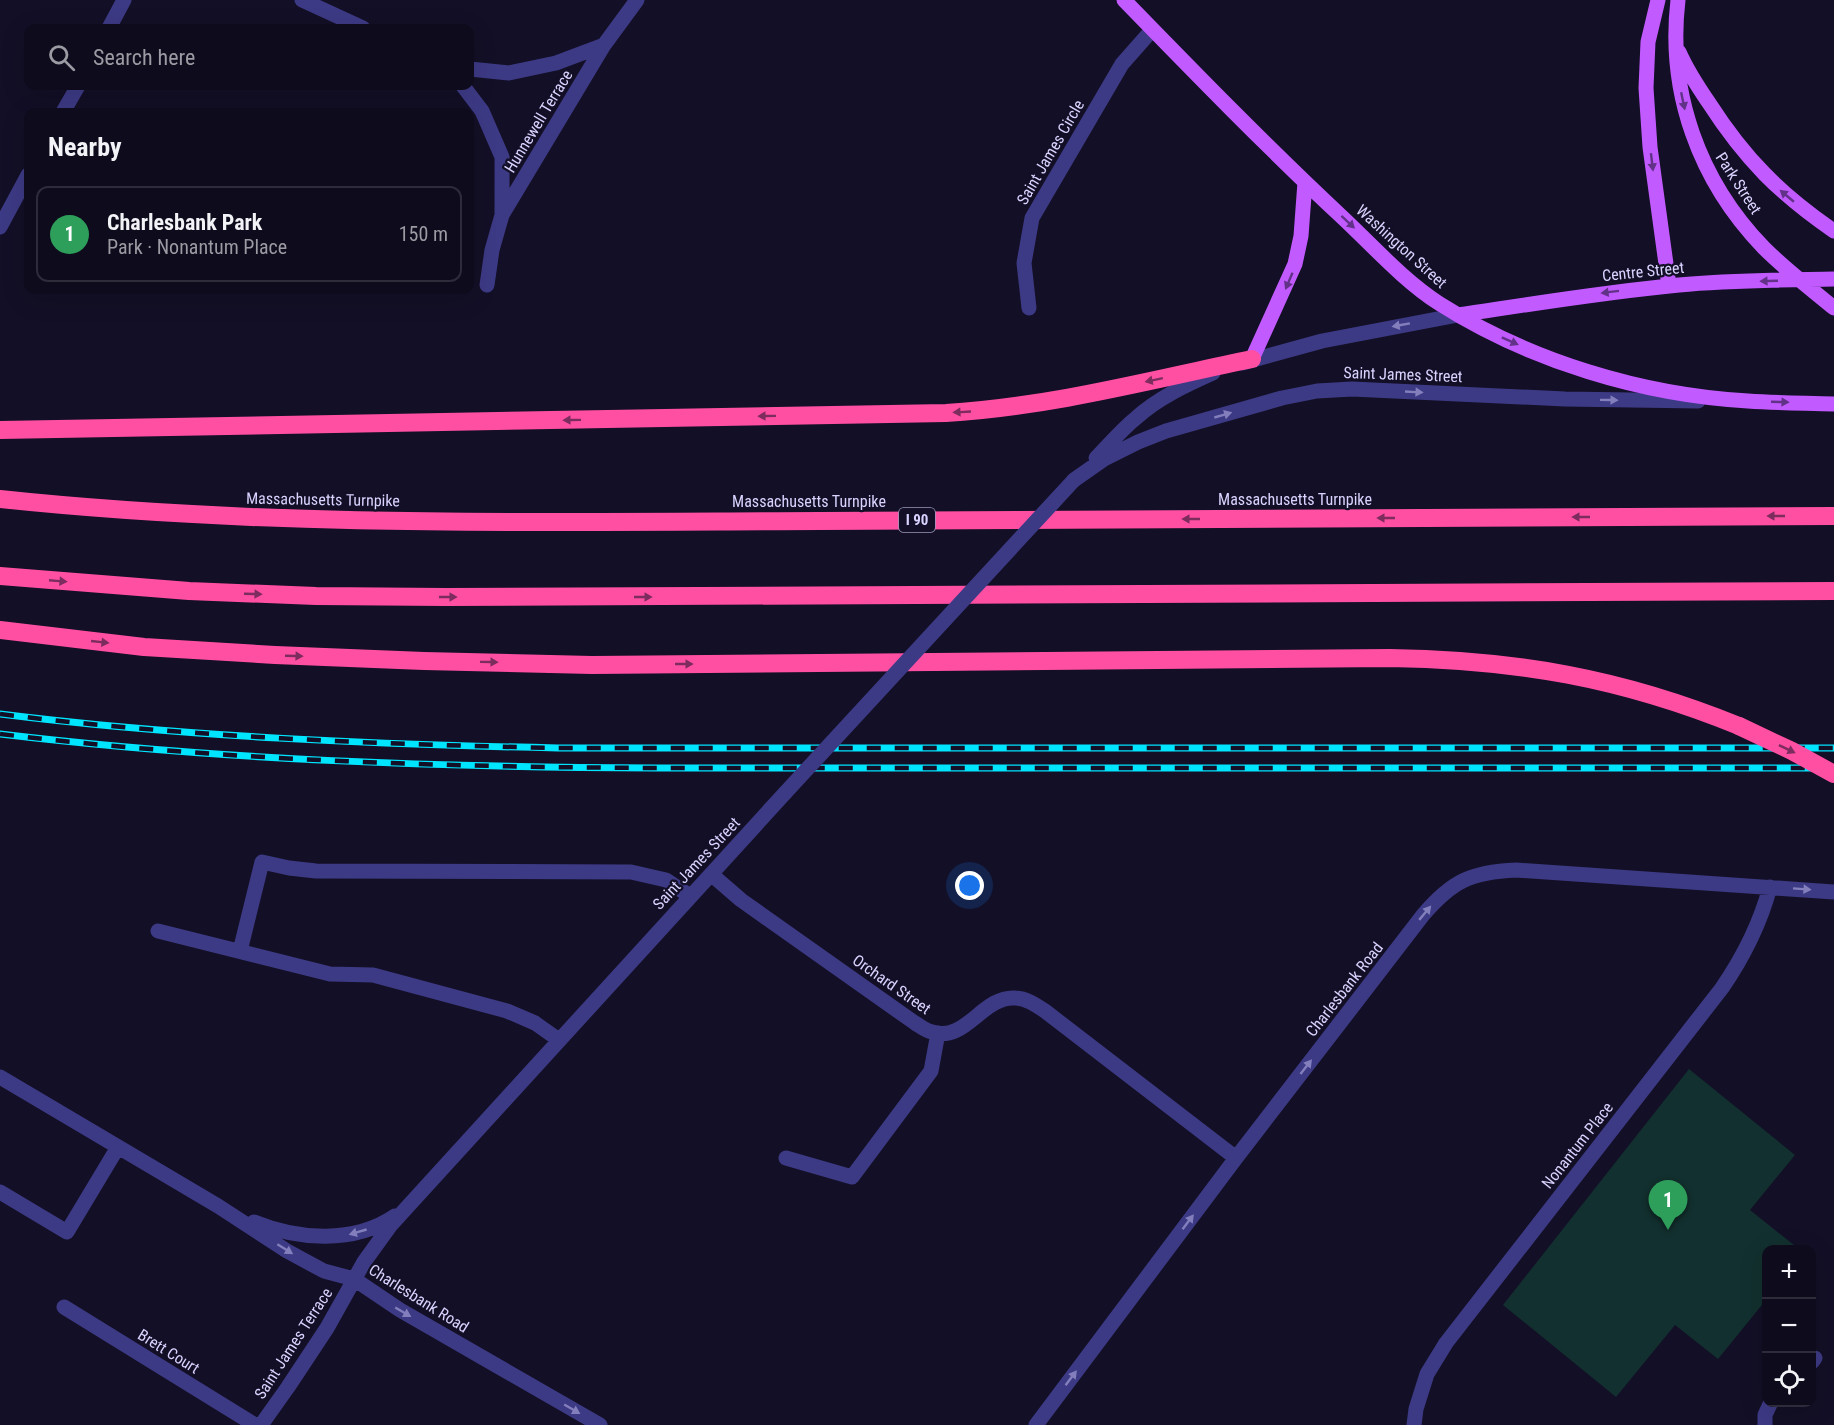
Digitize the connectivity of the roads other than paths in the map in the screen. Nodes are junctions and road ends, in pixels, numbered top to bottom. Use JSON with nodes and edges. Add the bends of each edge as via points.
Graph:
{"nodes":[{"id":1,"x":124,"y":0,"type":"edge"},
{"id":2,"x":302,"y":0,"type":"edge"},
{"id":3,"x":637,"y":0,"type":"edge"},
{"id":4,"x":1124,"y":0,"type":"edge"},
{"id":5,"x":1658,"y":0,"type":"edge"},
{"id":6,"x":1678,"y":0,"type":"edge"},
{"id":7,"x":111,"y":24,"type":"edge"},
{"id":8,"x":354,"y":24,"type":"edge"},
{"id":9,"x":1152,"y":30,"type":"junction"},
{"id":10,"x":1675,"y":44,"type":"junction"},
{"id":11,"x":604,"y":45,"type":"junction"},
{"id":12,"x":474,"y":69,"type":"edge"},
{"id":13,"x":76,"y":90,"type":"edge"},
{"id":14,"x":466,"y":90,"type":"edge"},
{"id":15,"x":65,"y":108,"type":"edge"},
{"id":16,"x":24,"y":182,"type":"edge"},
{"id":17,"x":1305,"y":182,"type":"junction"},
{"id":18,"x":502,"y":215,"type":"junction"},
{"id":19,"x":0,"y":227,"type":"edge"},
{"id":20,"x":1834,"y":231,"type":"edge"},
{"id":21,"x":1834,"y":279,"type":"edge"},
{"id":22,"x":1798,"y":280,"type":"junction"},
{"id":23,"x":488,"y":285,"type":"dead end"},
{"id":24,"x":1668,"y":286,"type":"junction"},
{"id":25,"x":1029,"y":308,"type":"dead end"},
{"id":26,"x":1834,"y":308,"type":"edge"},
{"id":27,"x":1458,"y":315,"type":"junction"},
{"id":28,"x":1252,"y":359,"type":"junction"},
{"id":29,"x":1748,"y":401,"type":"junction"},
{"id":30,"x":1834,"y":404,"type":"edge"},
{"id":31,"x":0,"y":430,"type":"edge"},
{"id":32,"x":1074,"y":480,"type":"junction"},
{"id":33,"x":0,"y":499,"type":"edge"},
{"id":34,"x":1834,"y":516,"type":"edge"},
{"id":35,"x":0,"y":576,"type":"edge"},
{"id":36,"x":1834,"y":591,"type":"edge"},
{"id":37,"x":0,"y":630,"type":"edge"},
{"id":38,"x":1834,"y":774,"type":"edge"},
{"id":39,"x":711,"y":874,"type":"junction"},
{"id":40,"x":1770,"y":887,"type":"junction"},
{"id":41,"x":1834,"y":892,"type":"edge"},
{"id":42,"x":690,"y":896,"type":"junction"},
{"id":43,"x":158,"y":931,"type":"dead end"},
{"id":44,"x":240,"y":951,"type":"junction"},
{"id":45,"x":938,"y":1033,"type":"junction"},
{"id":46,"x":558,"y":1040,"type":"junction"},
{"id":47,"x":0,"y":1077,"type":"edge"},
{"id":48,"x":118,"y":1147,"type":"junction"},
{"id":49,"x":786,"y":1158,"type":"dead end"},
{"id":50,"x":1236,"y":1158,"type":"junction"},
{"id":51,"x":0,"y":1192,"type":"edge"},
{"id":52,"x":409,"y":1205,"type":"junction"},
{"id":53,"x":219,"y":1206,"type":"junction"},
{"id":54,"x":354,"y":1279,"type":"junction"},
{"id":55,"x":64,"y":1307,"type":"dead end"},
{"id":56,"x":1769,"y":1407,"type":"edge"},
{"id":57,"x":255,"y":1425,"type":"edge"},
{"id":58,"x":261,"y":1425,"type":"edge"},
{"id":59,"x":600,"y":1425,"type":"edge"},
{"id":60,"x":1036,"y":1425,"type":"edge"},
{"id":61,"x":1414,"y":1425,"type":"edge"},
{"id":62,"x":1765,"y":1425,"type":"edge"}],
"edges":[{"from":1,"to":7,"type":"street"},
{"from":2,"to":8,"type":"street"},
{"from":3,"to":11,"type":"street","name":"Hunnewell Terrace"},
{"from":4,"to":9,"type":"main road","name":"Washington Street"},
{"from":5,"to":24,"type":"main road","one_way":true,"via":[[1648,42],[1646,88]]},
{"from":6,"to":10,"type":"main road","name":"Park Street"},
{"from":9,"to":17,"type":"main road","name":"Washington Street"},
{"from":9,"to":25,"type":"street","name":"Saint James Circle","via":[[1122,64],[1032,218],[1024,263]]},
{"from":20,"to":10,"type":"main road","name":"Park Street","one_way":true,"via":[[1787,196],[1753,163],[1719,119]]},
{"from":10,"to":22,"type":"main road","name":"Park Street","one_way":true,"via":[[1684,107],[1707,169],[1752,234]]},
{"from":11,"to":12,"type":"street","via":[[556,63],[509,73]]},
{"from":11,"to":18,"type":"street","name":"Hunnewell Terrace"},
{"from":13,"to":15,"type":"street"},
{"from":14,"to":18,"type":"street","name":"Hunnewell Terrace","via":[[482,111],[502,157]]},
{"from":16,"to":19,"type":"street"},
{"from":17,"to":27,"type":"main road","name":"Washington Street","one_way":true,"via":[[1422,291]]},
{"from":17,"to":28,"type":"main road","one_way":true,"via":[[1295,264]]},
{"from":18,"to":23,"type":"street","name":"Hunnewell Terrace"},
{"from":21,"to":22,"type":"main road","name":"Centre Street"},
{"from":22,"to":24,"type":"main road","name":"Centre Street","one_way":true},
{"from":22,"to":26,"type":"main road","name":"Park Street"},
{"from":24,"to":27,"type":"main road","name":"Centre Street","one_way":true},
{"from":27,"to":28,"type":"street","name":"Saint James Street","one_way":true,"via":[[1357,333]]},
{"from":27,"to":29,"type":"main road","name":"Washington Street","one_way":true,"via":[[1522,346],[1588,371],[1659,389]]},
{"from":28,"to":31,"type":"highway","one_way":true,"via":[[1044,401],[946,413]]},
{"from":28,"to":32,"type":"street","name":"Saint James Street","via":[[1192,382],[1146,409]]},
{"from":29,"to":30,"type":"main road","name":"Washington Street","one_way":true},
{"from":32,"to":29,"type":"street","name":"Saint James Street","one_way":true,"via":[[1104,459],[1166,431],[1317,391]]},
{"from":32,"to":39,"type":"street","name":"Saint James Street","bridge":true},
{"from":34,"to":33,"type":"highway","name":"Massachusetts Turnpike","number":"I 90","one_way":true,"via":[[474,522],[215,516]]},
{"from":35,"to":36,"type":"highway","one_way":true,"via":[[189,591],[316,596]]},
{"from":37,"to":38,"type":"highway","one_way":true,"bridge":true,"via":[[144,647],[275,655],[592,665],[1453,659],[1518,665],[1644,692],[1739,726]]},
{"from":39,"to":42,"type":"street","name":"Saint James Street"},
{"from":39,"to":45,"type":"street","name":"Orchard Street","via":[[741,900],[915,1023]]},
{"from":40,"to":41,"type":"street","name":"Charlesbank Road","one_way":true},
{"from":50,"to":40,"type":"street","name":"Charlesbank Road","one_way":true,"via":[[1423,915],[1456,884],[1482,873],[1516,870]]},
{"from":40,"to":61,"type":"street","name":"Nonantum Place","via":[[1748,945],[1722,988],[1446,1343],[1427,1374]]},
{"from":42,"to":44,"type":"street","via":[[666,880],[631,872],[316,871],[262,862]]},
{"from":42,"to":46,"type":"street","name":"Saint James Street"},
{"from":43,"to":44,"type":"street"},
{"from":44,"to":46,"type":"street","via":[[330,974],[373,975],[507,1011],[535,1023]]},
{"from":45,"to":49,"type":"street","via":[[931,1071],[852,1177]]},
{"from":45,"to":50,"type":"street","name":"Orchard Street","via":[[948,1034],[963,1027],[997,1002],[1014,998],[1031,1002]]},
{"from":46,"to":52,"type":"street","name":"Saint James Street"},
{"from":47,"to":48,"type":"street","name":"Charlesbank Road"},
{"from":48,"to":51,"type":"street","via":[[67,1232]]},
{"from":48,"to":53,"type":"street","name":"Charlesbank Road"},
{"from":60,"to":50,"type":"street","name":"Charlesbank Road","one_way":true},
{"from":52,"to":53,"type":"street","name":"Charlesbank Road","one_way":true,"via":[[382,1223],[337,1236],[275,1229]]},
{"from":52,"to":54,"type":"street","name":"Saint James Street","via":[[375,1245]]},
{"from":53,"to":54,"type":"street","name":"Charlesbank Road","one_way":true,"via":[[313,1266]]},
{"from":54,"to":58,"type":"street","name":"Saint James Terrace","via":[[327,1329]]},
{"from":54,"to":59,"type":"street","name":"Charlesbank Road","one_way":true,"via":[[400,1310]]},
{"from":55,"to":57,"type":"street","name":"Brett Court"},
{"from":56,"to":62,"type":"street"}]}
